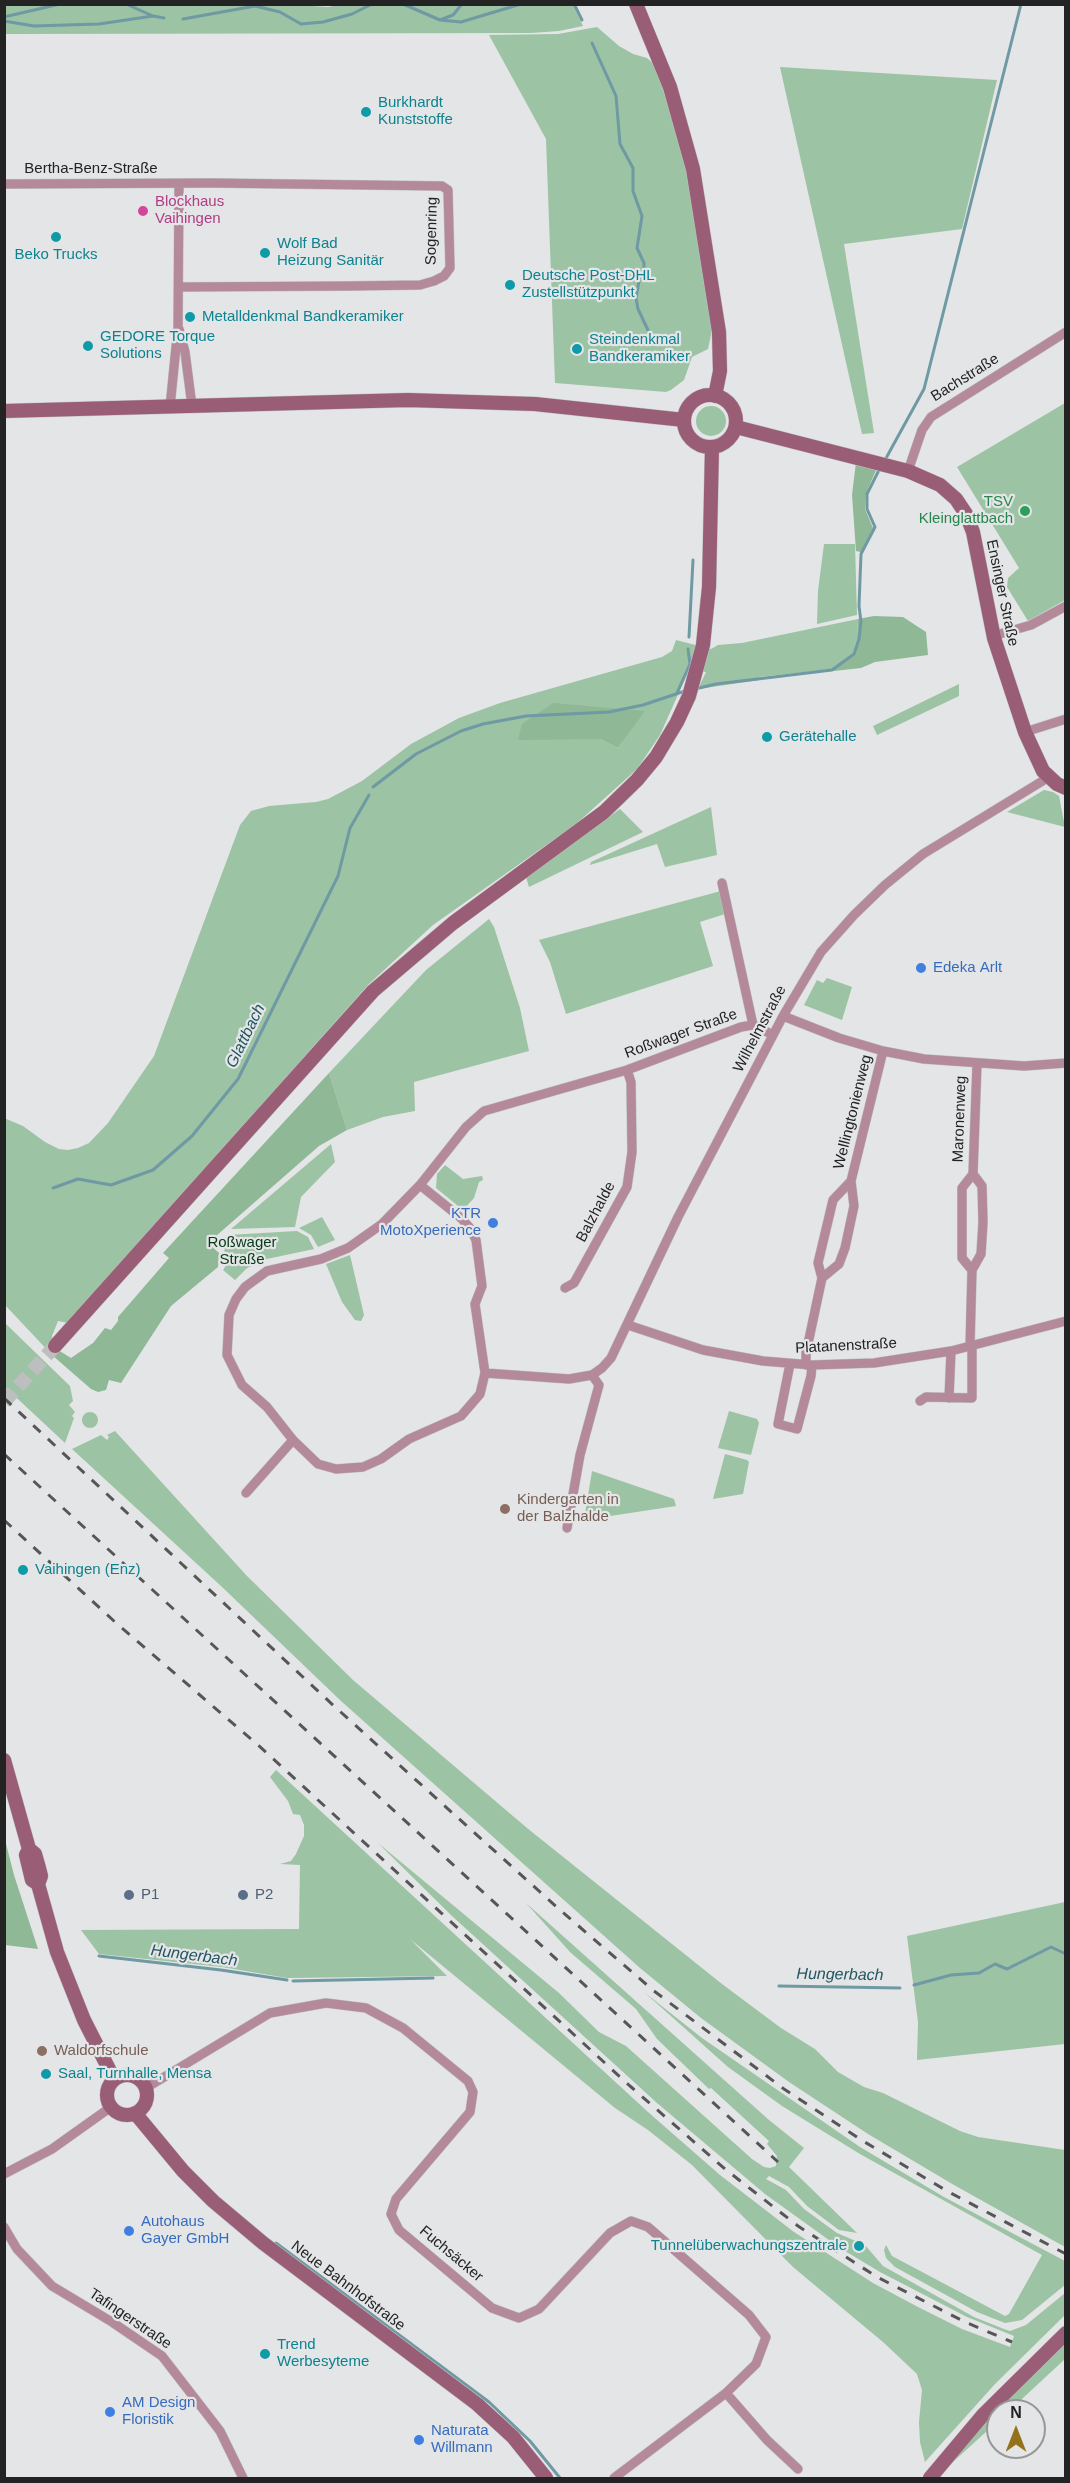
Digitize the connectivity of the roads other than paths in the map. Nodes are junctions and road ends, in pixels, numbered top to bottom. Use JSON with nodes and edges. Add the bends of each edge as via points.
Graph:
{"nodes":[{"id":1,"x":636,"y":4,"type":"edge"},
{"id":2,"x":4,"y":184,"type":"edge"},
{"id":3,"x":179,"y":184,"type":"junction"},
{"id":4,"x":179,"y":286,"type":"junction"},
{"id":5,"x":178,"y":327,"type":"junction"},
{"id":6,"x":1065,"y":332,"type":"edge"},
{"id":7,"x":715,"y":396,"type":"junction"},
{"id":8,"x":192,"y":406,"type":"junction"},
{"id":9,"x":170,"y":407,"type":"junction"},
{"id":10,"x":4,"y":411,"type":"edge"},
{"id":11,"x":684,"y":420,"type":"junction"},
{"id":12,"x":736,"y":427,"type":"junction"},
{"id":13,"x":712,"y":447,"type":"junction"},
{"id":14,"x":908,"y":471,"type":"junction"},
{"id":15,"x":1065,"y":606,"type":"edge"},
{"id":16,"x":993,"y":636,"type":"junction"},
{"id":17,"x":1065,"y":719,"type":"edge"},
{"id":18,"x":1025,"y":732,"type":"junction"},
{"id":19,"x":1048,"y":777,"type":"junction"},
{"id":20,"x":1065,"y":788,"type":"edge"},
{"id":21,"x":722,"y":883,"type":"dead end"},
{"id":22,"x":783,"y":1016,"type":"junction"},
{"id":23,"x":753,"y":1025,"type":"junction"},
{"id":24,"x":773,"y":1035,"type":"junction"},
{"id":25,"x":883,"y":1051,"type":"junction"},
{"id":26,"x":1065,"y":1063,"type":"edge"},
{"id":27,"x":977,"y":1064,"type":"junction"},
{"id":28,"x":627,"y":1070,"type":"junction"},
{"id":29,"x":973,"y":1174,"type":"junction"},
{"id":30,"x":851,"y":1181,"type":"junction"},
{"id":31,"x":420,"y":1185,"type":"junction"},
{"id":32,"x":972,"y":1270,"type":"junction"},
{"id":33,"x":822,"y":1278,"type":"junction"},
{"id":34,"x":565,"y":1288,"type":"dead end"},
{"id":35,"x":1065,"y":1321,"type":"edge"},
{"id":36,"x":628,"y":1325,"type":"junction"},
{"id":37,"x":55,"y":1346,"type":"tunnel mouth"},
{"id":38,"x":971,"y":1346,"type":"junction"},
{"id":39,"x":951,"y":1351,"type":"junction"},
{"id":40,"x":790,"y":1364,"type":"junction"},
{"id":41,"x":809,"y":1365,"type":"junction"},
{"id":42,"x":485,"y":1373,"type":"junction"},
{"id":43,"x":592,"y":1375,"type":"junction"},
{"id":44,"x":950,"y":1398,"type":"junction"},
{"id":45,"x":920,"y":1401,"type":"dead end"},
{"id":46,"x":293,"y":1440,"type":"junction"},
{"id":47,"x":246,"y":1493,"type":"dead end"},
{"id":48,"x":567,"y":1528,"type":"dead end"},
{"id":49,"x":4,"y":1760,"type":"edge"},
{"id":50,"x":114,"y":2079,"type":"junction"},
{"id":51,"x":146,"y":2088,"type":"junction"},
{"id":52,"x":111,"y":2107,"type":"junction"},
{"id":53,"x":135,"y":2113,"type":"junction"},
{"id":54,"x":4,"y":2174,"type":"edge"},
{"id":55,"x":4,"y":2227,"type":"edge"},
{"id":56,"x":1065,"y":2333,"type":"edge"},
{"id":57,"x":726,"y":2393,"type":"junction"},
{"id":58,"x":798,"y":2469,"type":"dead end"},
{"id":59,"x":243,"y":2478,"type":"edge"},
{"id":60,"x":546,"y":2478,"type":"edge"},
{"id":61,"x":614,"y":2478,"type":"edge"},
{"id":62,"x":930,"y":2478,"type":"edge"}],
"edges":[{"from":1,"to":7,"type":"main road","via":[[670,87],[693,169],[719,332],[720,371]]},
{"from":2,"to":3,"type":"street","name":"Bertha-Benz-Straße"},
{"from":3,"to":4,"type":"street","name":"Bertha-Benz-Straße"},
{"from":3,"to":4,"type":"street","name":"Sogenring","via":[[442,186],[448,190],[450,268],[444,276],[420,285]]},
{"from":4,"to":5,"type":"street","name":"Bertha-Benz-Straße"},
{"from":5,"to":8,"type":"street","name":"Bertha-Benz-Straße"},
{"from":5,"to":9,"type":"street","name":"Bertha-Benz-Straße"},
{"from":6,"to":14,"type":"street","name":"Bachstraße","via":[[931,417],[922,430]]},
{"from":7,"to":11,"type":"main road","via":[[694,401]]},
{"from":7,"to":12,"type":"main road","via":[[732,407]]},
{"from":8,"to":9,"type":"main road"},
{"from":8,"to":11,"type":"main road","via":[[408,400],[489,402]]},
{"from":9,"to":10,"type":"main road"},
{"from":11,"to":13,"type":"main road","via":[[690,437],[702,446]]},
{"from":12,"to":13,"type":"main road","via":[[729,439]]},
{"from":12,"to":14,"type":"main road","name":"Ensinger Straße"},
{"from":13,"to":37,"type":"main road","via":[[706,622],[701,656],[691,690],[666,740],[630,788],[604,813],[453,923],[373,991]]},
{"from":14,"to":16,"type":"main road","name":"Ensinger Straße","via":[[940,485],[966,514]]},
{"from":15,"to":16,"type":"street","via":[[1031,625]]},
{"from":16,"to":18,"type":"main road","name":"Ensinger Straße"},
{"from":17,"to":18,"type":"street"},
{"from":18,"to":19,"type":"main road","name":"Ensinger Straße"},
{"from":19,"to":20,"type":"main road"},
{"from":19,"to":22,"type":"street","name":"Wilhelmstraße","via":[[923,854],[885,885],[827,946]]},
{"from":21,"to":23,"type":"street"},
{"from":22,"to":24,"type":"street","name":"Wilhelmstraße"},
{"from":22,"to":25,"type":"street"},
{"from":23,"to":24,"type":"street","name":"Roßwager Straße"},
{"from":23,"to":28,"type":"street","name":"Roßwager Straße"},
{"from":24,"to":36,"type":"street","name":"Wilhelmstraße","via":[[678,1217]]},
{"from":25,"to":27,"type":"street"},
{"from":25,"to":30,"type":"street","name":"Wellingtonienweg"},
{"from":26,"to":27,"type":"street"},
{"from":27,"to":29,"type":"street","name":"Maronenweg"},
{"from":28,"to":31,"type":"street","name":"Roßwager Straße","via":[[484,1112],[466,1127]]},
{"from":28,"to":34,"type":"street","name":"Balzhalde","via":[[631,1082],[632,1152],[627,1187],[574,1283]]},
{"from":29,"to":32,"type":"street","name":"Maronenweg","via":[[982,1186],[983,1222],[981,1254]]},
{"from":29,"to":32,"type":"street","name":"Maronenweg","via":[[962,1188],[962,1258]]},
{"from":30,"to":33,"type":"street","name":"Wellingtonienweg","via":[[833,1200],[818,1263]]},
{"from":30,"to":33,"type":"street","name":"Wellingtonienweg","via":[[854,1206],[845,1248],[839,1264]]},
{"from":31,"to":42,"type":"street","name":"Roßwager Straße","via":[[461,1218],[476,1240],[482,1286],[475,1304]]},
{"from":31,"to":46,"type":"street","name":"Roßwager Straße","via":[[382,1224],[348,1248],[321,1259],[267,1271],[236,1299],[226,1329],[226,1355],[242,1384]]},
{"from":32,"to":38,"type":"street","name":"Maronenweg"},
{"from":33,"to":41,"type":"street","name":"Wellingtonienweg","via":[[806,1353]]},
{"from":35,"to":38,"type":"street","name":"Platanenstraße"},
{"from":36,"to":40,"type":"street","name":"Platanenstraße","via":[[703,1350]]},
{"from":36,"to":43,"type":"street","name":"Wilhelmstraße","via":[[611,1358]]},
{"from":38,"to":39,"type":"street","name":"Platanenstraße"},
{"from":38,"to":44,"type":"street","name":"Maronenweg","via":[[972,1398]]},
{"from":39,"to":41,"type":"street","name":"Platanenstraße","via":[[874,1363]]},
{"from":39,"to":44,"type":"street"},
{"from":40,"to":41,"type":"street","name":"Platanenstraße"},
{"from":40,"to":41,"type":"street","name":"Wellingtonienweg","via":[[778,1424],[797,1429],[811,1376]]},
{"from":42,"to":43,"type":"street","via":[[569,1379]]},
{"from":42,"to":46,"type":"street","name":"Roßwager Straße","via":[[480,1394],[460,1416],[424,1431],[363,1467],[336,1469],[318,1464]]},
{"from":43,"to":48,"type":"street","via":[[599,1385],[580,1455]]},
{"from":44,"to":45,"type":"street","name":"Maronenweg","via":[[926,1397]]},
{"from":46,"to":47,"type":"street"},
{"from":49,"to":50,"type":"main road","via":[[29,1849],[26,1855],[32,1880],[38,1884],[72,1990]]},
{"from":50,"to":51,"type":"main road","via":[[129,2074]]},
{"from":50,"to":52,"type":"main road","via":[[107,2092]]},
{"from":51,"to":53,"type":"main road","via":[[146,2103]]},
{"from":51,"to":57,"type":"street","name":"Fuchsäcker","via":[[270,2013],[326,2003],[366,2008],[403,2028],[468,2081],[473,2092],[470,2112],[396,2199],[391,2214],[399,2230],[492,2308],[519,2318],[539,2309],[610,2232],[631,2221],[648,2227],[748,2315],[766,2337],[756,2364]]},
{"from":52,"to":53,"type":"main road","via":[[122,2114]]},
{"from":52,"to":54,"type":"street","via":[[52,2149]]},
{"from":53,"to":60,"type":"main road","name":"Neue Bahnhofstraße","via":[[213,2201],[477,2404],[519,2443]]},
{"from":55,"to":59,"type":"street","name":"Tafingerstraße","via":[[17,2249],[52,2286],[162,2356],[220,2431]]},
{"from":56,"to":62,"type":"main road","via":[[983,2415]]},
{"from":57,"to":58,"type":"street","via":[[766,2440]]},
{"from":57,"to":61,"type":"street","name":"Fuchsäcker"}]}
